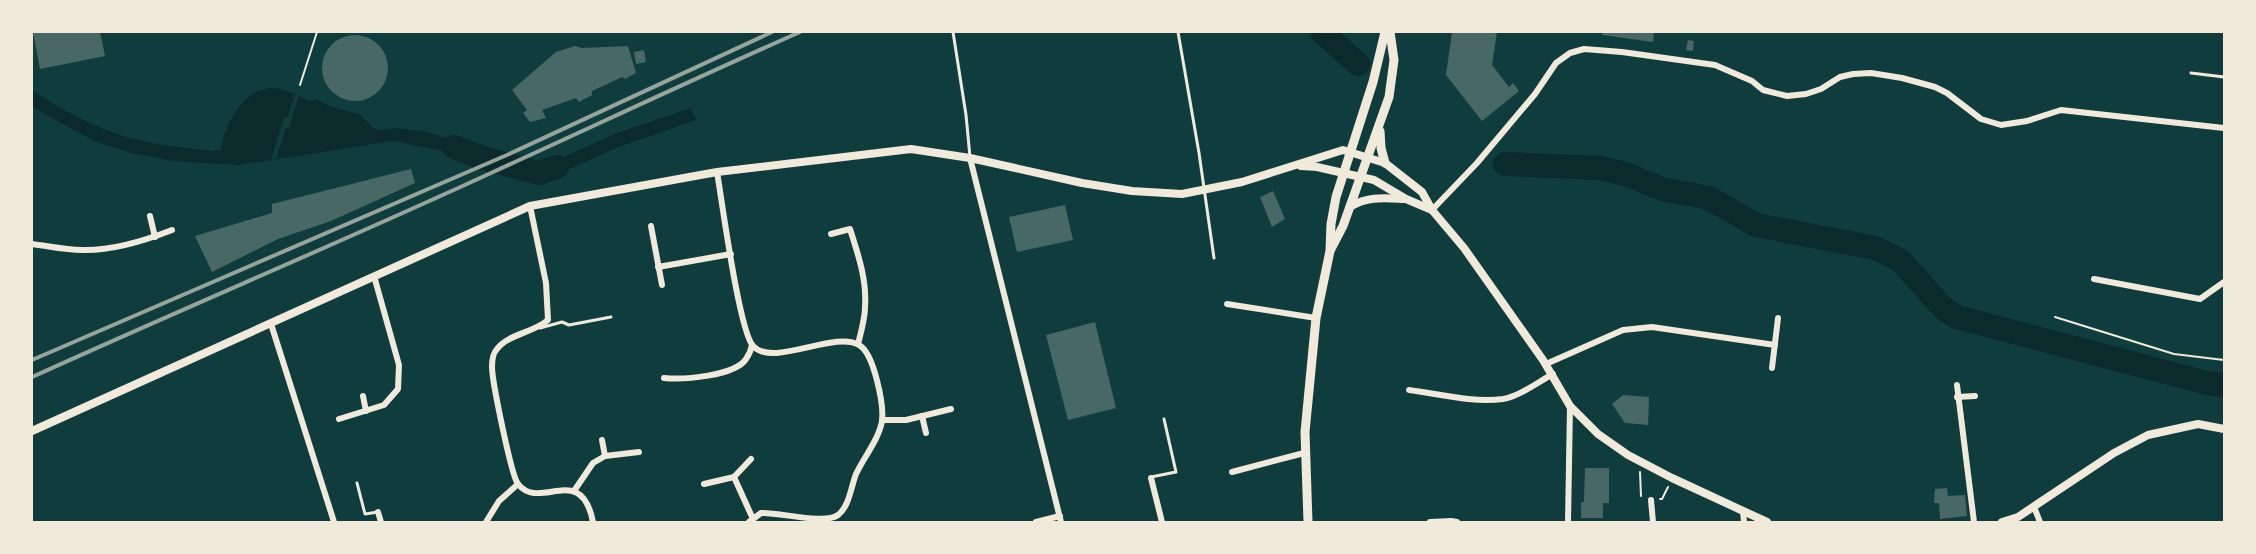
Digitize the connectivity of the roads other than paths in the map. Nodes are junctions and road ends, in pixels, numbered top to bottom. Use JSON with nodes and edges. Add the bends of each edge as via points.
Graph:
{"nodes":[{"id":1,"x":952,"y":32,"type":"edge"},
{"id":2,"x":1178,"y":32,"type":"edge"},
{"id":3,"x":1387,"y":32,"type":"edge"},
{"id":4,"x":2192,"y":73,"type":"dead end"},
{"id":5,"x":2224,"y":77,"type":"edge"},
{"id":6,"x":1380,"y":126,"type":"junction"},
{"id":7,"x":2224,"y":128,"type":"edge"},
{"id":8,"x":1350,"y":152,"type":"junction"},
{"id":9,"x":1367,"y":156,"type":"junction"},
{"id":10,"x":970,"y":158,"type":"junction"},
{"id":11,"x":1385,"y":164,"type":"junction"},
{"id":12,"x":1300,"y":166,"type":"junction"},
{"id":13,"x":717,"y":172,"type":"junction"},
{"id":14,"x":1343,"y":173,"type":"junction"},
{"id":15,"x":1360,"y":177,"type":"junction"},
{"id":16,"x":1204,"y":190,"type":"junction"},
{"id":17,"x":1406,"y":199,"type":"junction"},
{"id":18,"x":530,"y":206,"type":"junction"},
{"id":19,"x":1349,"y":207,"type":"junction"},
{"id":20,"x":1432,"y":210,"type":"junction"},
{"id":21,"x":150,"y":216,"type":"dead end"},
{"id":22,"x":651,"y":226,"type":"dead end"},
{"id":23,"x":172,"y":230,"type":"dead end"},
{"id":24,"x":831,"y":234,"type":"dead end"},
{"id":25,"x":155,"y":237,"type":"junction"},
{"id":26,"x":32,"y":244,"type":"edge"},
{"id":27,"x":1330,"y":251,"type":"junction"},
{"id":28,"x":731,"y":254,"type":"junction"},
{"id":29,"x":1214,"y":258,"type":"dead end"},
{"id":30,"x":658,"y":267,"type":"junction"},
{"id":31,"x":374,"y":276,"type":"junction"},
{"id":32,"x":2094,"y":279,"type":"dead end"},
{"id":33,"x":2224,"y":282,"type":"edge"},
{"id":34,"x":662,"y":285,"type":"dead end"},
{"id":35,"x":1227,"y":304,"type":"dead end"},
{"id":36,"x":611,"y":317,"type":"dead end"},
{"id":37,"x":1316,"y":318,"type":"junction"},
{"id":38,"x":1778,"y":318,"type":"dead end"},
{"id":39,"x":271,"y":324,"type":"junction"},
{"id":40,"x":538,"y":328,"type":"junction"},
{"id":41,"x":858,"y":344,"type":"junction"},
{"id":42,"x":752,"y":345,"type":"junction"},
{"id":43,"x":1775,"y":345,"type":"junction"},
{"id":44,"x":1546,"y":364,"type":"junction"},
{"id":45,"x":1772,"y":368,"type":"dead end"},
{"id":46,"x":1553,"y":374,"type":"junction"},
{"id":47,"x":663,"y":378,"type":"dead end"},
{"id":48,"x":1956,"y":385,"type":"dead end"},
{"id":49,"x":1409,"y":390,"type":"dead end"},
{"id":50,"x":363,"y":396,"type":"dead end"},
{"id":51,"x":1975,"y":396,"type":"dead end"},
{"id":52,"x":1957,"y":397,"type":"junction"},
{"id":53,"x":1570,"y":406,"type":"junction"},
{"id":54,"x":951,"y":409,"type":"dead end"},
{"id":55,"x":366,"y":411,"type":"junction"},
{"id":56,"x":922,"y":416,"type":"junction"},
{"id":57,"x":339,"y":419,"type":"dead end"},
{"id":58,"x":1164,"y":419,"type":"dead end"},
{"id":59,"x":882,"y":420,"type":"junction"},
{"id":60,"x":2224,"y":429,"type":"edge"},
{"id":61,"x":32,"y":431,"type":"edge"},
{"id":62,"x":926,"y":433,"type":"dead end"},
{"id":63,"x":602,"y":440,"type":"dead end"},
{"id":64,"x":639,"y":452,"type":"dead end"},
{"id":65,"x":1304,"y":453,"type":"junction"},
{"id":66,"x":605,"y":456,"type":"junction"},
{"id":67,"x":751,"y":459,"type":"dead end"},
{"id":68,"x":1232,"y":472,"type":"dead end"},
{"id":69,"x":734,"y":477,"type":"junction"},
{"id":70,"x":1151,"y":478,"type":"joint"},
{"id":71,"x":357,"y":483,"type":"dead end"},
{"id":72,"x":518,"y":484,"type":"junction"},
{"id":73,"x":704,"y":484,"type":"dead end"},
{"id":74,"x":574,"y":491,"type":"junction"},
{"id":75,"x":1650,"y":500,"type":"road end"},
{"id":76,"x":2034,"y":507,"type":"junction"},
{"id":77,"x":1743,"y":511,"type":"junction"},
{"id":78,"x":378,"y":512,"type":"joint"},
{"id":79,"x":837,"y":516,"type":"junction"},
{"id":80,"x":1061,"y":519,"type":"edge"},
{"id":81,"x":751,"y":520,"type":"edge"},
{"id":82,"x":334,"y":522,"type":"edge"},
{"id":83,"x":381,"y":522,"type":"edge"},
{"id":84,"x":486,"y":522,"type":"edge"},
{"id":85,"x":593,"y":522,"type":"edge"},
{"id":86,"x":841,"y":522,"type":"edge"},
{"id":87,"x":1036,"y":522,"type":"edge"},
{"id":88,"x":1162,"y":522,"type":"edge"},
{"id":89,"x":1308,"y":522,"type":"edge"},
{"id":90,"x":1430,"y":522,"type":"edge"},
{"id":91,"x":1457,"y":522,"type":"edge"},
{"id":92,"x":1568,"y":522,"type":"edge"},
{"id":93,"x":1653,"y":522,"type":"edge"},
{"id":94,"x":1744,"y":522,"type":"edge"},
{"id":95,"x":1767,"y":522,"type":"edge"},
{"id":96,"x":1974,"y":522,"type":"edge"},
{"id":97,"x":2002,"y":522,"type":"edge"},
{"id":98,"x":2040,"y":522,"type":"edge"}],
"edges":[{"from":1,"to":10,"type":"lane"},
{"from":2,"to":16,"type":"lane"},
{"from":3,"to":6,"type":"main road","via":[[1394,60]]},
{"from":3,"to":8,"type":"main road"},
{"from":4,"to":5,"type":"lane"},
{"from":6,"to":9,"type":"main road"},
{"from":6,"to":11,"type":"main road"},
{"from":7,"to":20,"type":"street","via":[[2061,110],[2027,122],[2001,125],[1981,119],[1935,87],[1902,78],[1853,74],[1806,94],[1787,96],[1763,90],[1752,81],[1706,63],[1584,49],[1556,63],[1477,163]]},
{"from":8,"to":9,"type":"street"},
{"from":8,"to":12,"type":"street","via":[[1336,152]]},
{"from":8,"to":14,"type":"main road"},
{"from":9,"to":11,"type":"street"},
{"from":9,"to":15,"type":"main road"},
{"from":10,"to":13,"type":"street","via":[[911,149]]},
{"from":10,"to":16,"type":"street","via":[[1132,191],[1182,194]]},
{"from":10,"to":80,"type":"street"},
{"from":11,"to":20,"type":"street","via":[[1422,192]]},
{"from":12,"to":14,"type":"street"},
{"from":12,"to":16,"type":"street"},
{"from":13,"to":18,"type":"street"},
{"from":13,"to":28,"type":"street"},
{"from":14,"to":15,"type":"street"},
{"from":14,"to":27,"type":"main road","via":[[1331,224]]},
{"from":15,"to":17,"type":"street","via":[[1374,180]]},
{"from":15,"to":19,"type":"main road"},
{"from":16,"to":29,"type":"lane"},
{"from":17,"to":19,"type":"street","via":[[1369,198]]},
{"from":17,"to":20,"type":"street"},
{"from":18,"to":31,"type":"street"},
{"from":18,"to":40,"type":"street","via":[[546,283],[548,320]]},
{"from":19,"to":27,"type":"main road"},
{"from":20,"to":44,"type":"street","via":[[1464,248]]},
{"from":21,"to":25,"type":"street"},
{"from":22,"to":30,"type":"street"},
{"from":23,"to":25,"type":"street"},
{"from":24,"to":41,"type":"street","via":[[850,229],[857,254],[866,293]]},
{"from":25,"to":26,"type":"street","via":[[94,250]]},
{"from":27,"to":37,"type":"main road"},
{"from":28,"to":30,"type":"street"},
{"from":28,"to":42,"type":"street"},
{"from":30,"to":34,"type":"street"},
{"from":31,"to":39,"type":"street"},
{"from":31,"to":55,"type":"street","via":[[400,378],[392,399]]},
{"from":32,"to":33,"type":"street","via":[[2200,299]]},
{"from":35,"to":37,"type":"street"},
{"from":36,"to":40,"type":"lane"},
{"from":37,"to":65,"type":"main road"},
{"from":38,"to":43,"type":"street"},
{"from":39,"to":61,"type":"street"},
{"from":39,"to":82,"type":"street"},
{"from":40,"to":72,"type":"street","via":[[505,340],[495,351],[492,366]]},
{"from":41,"to":42,"type":"street","via":[[846,342],[773,353]]},
{"from":41,"to":59,"type":"street","via":[[867,352],[873,368]]},
{"from":42,"to":47,"type":"street","via":[[746,360],[733,369],[681,380]]},
{"from":43,"to":44,"type":"street","via":[[1652,327],[1623,330]]},
{"from":43,"to":45,"type":"street"},
{"from":44,"to":46,"type":"street"},
{"from":46,"to":49,"type":"street","via":[[1502,399]]},
{"from":46,"to":53,"type":"street"},
{"from":48,"to":52,"type":"street"},
{"from":50,"to":55,"type":"street"},
{"from":51,"to":52,"type":"street"},
{"from":52,"to":96,"type":"street"},
{"from":53,"to":77,"type":"street","via":[[1598,434],[1639,460]]},
{"from":53,"to":92,"type":"street"},
{"from":54,"to":56,"type":"street"},
{"from":55,"to":57,"type":"street"},
{"from":56,"to":59,"type":"street","via":[[898,422]]},
{"from":56,"to":62,"type":"street"},
{"from":58,"to":70,"type":"lane","via":[[1176,472]]},
{"from":59,"to":79,"type":"street","via":[[844,509]]},
{"from":60,"to":76,"type":"street","via":[[2198,424],[2148,435]]},
{"from":63,"to":66,"type":"street"},
{"from":64,"to":66,"type":"street"},
{"from":65,"to":68,"type":"street"},
{"from":65,"to":89,"type":"main road"},
{"from":66,"to":74,"type":"street","via":[[593,463]]},
{"from":67,"to":69,"type":"street"},
{"from":69,"to":73,"type":"street"},
{"from":69,"to":81,"type":"street"},
{"from":70,"to":88,"type":"street"},
{"from":71,"to":78,"type":"lane","via":[[365,514]]},
{"from":72,"to":74,"type":"street","via":[[532,493]]},
{"from":72,"to":84,"type":"street","via":[[499,501]]},
{"from":74,"to":85,"type":"street","via":[[585,498]]},
{"from":75,"to":93,"type":"street"},
{"from":76,"to":97,"type":"street"},
{"from":76,"to":98,"type":"street"},
{"from":77,"to":94,"type":"street"},
{"from":77,"to":95,"type":"street"},
{"from":78,"to":83,"type":"street"},
{"from":79,"to":81,"type":"street","via":[[820,519],[772,512]]},
{"from":79,"to":86,"type":"street"},
{"from":80,"to":87,"type":"street"},
{"from":90,"to":91,"type":"street"}]}
